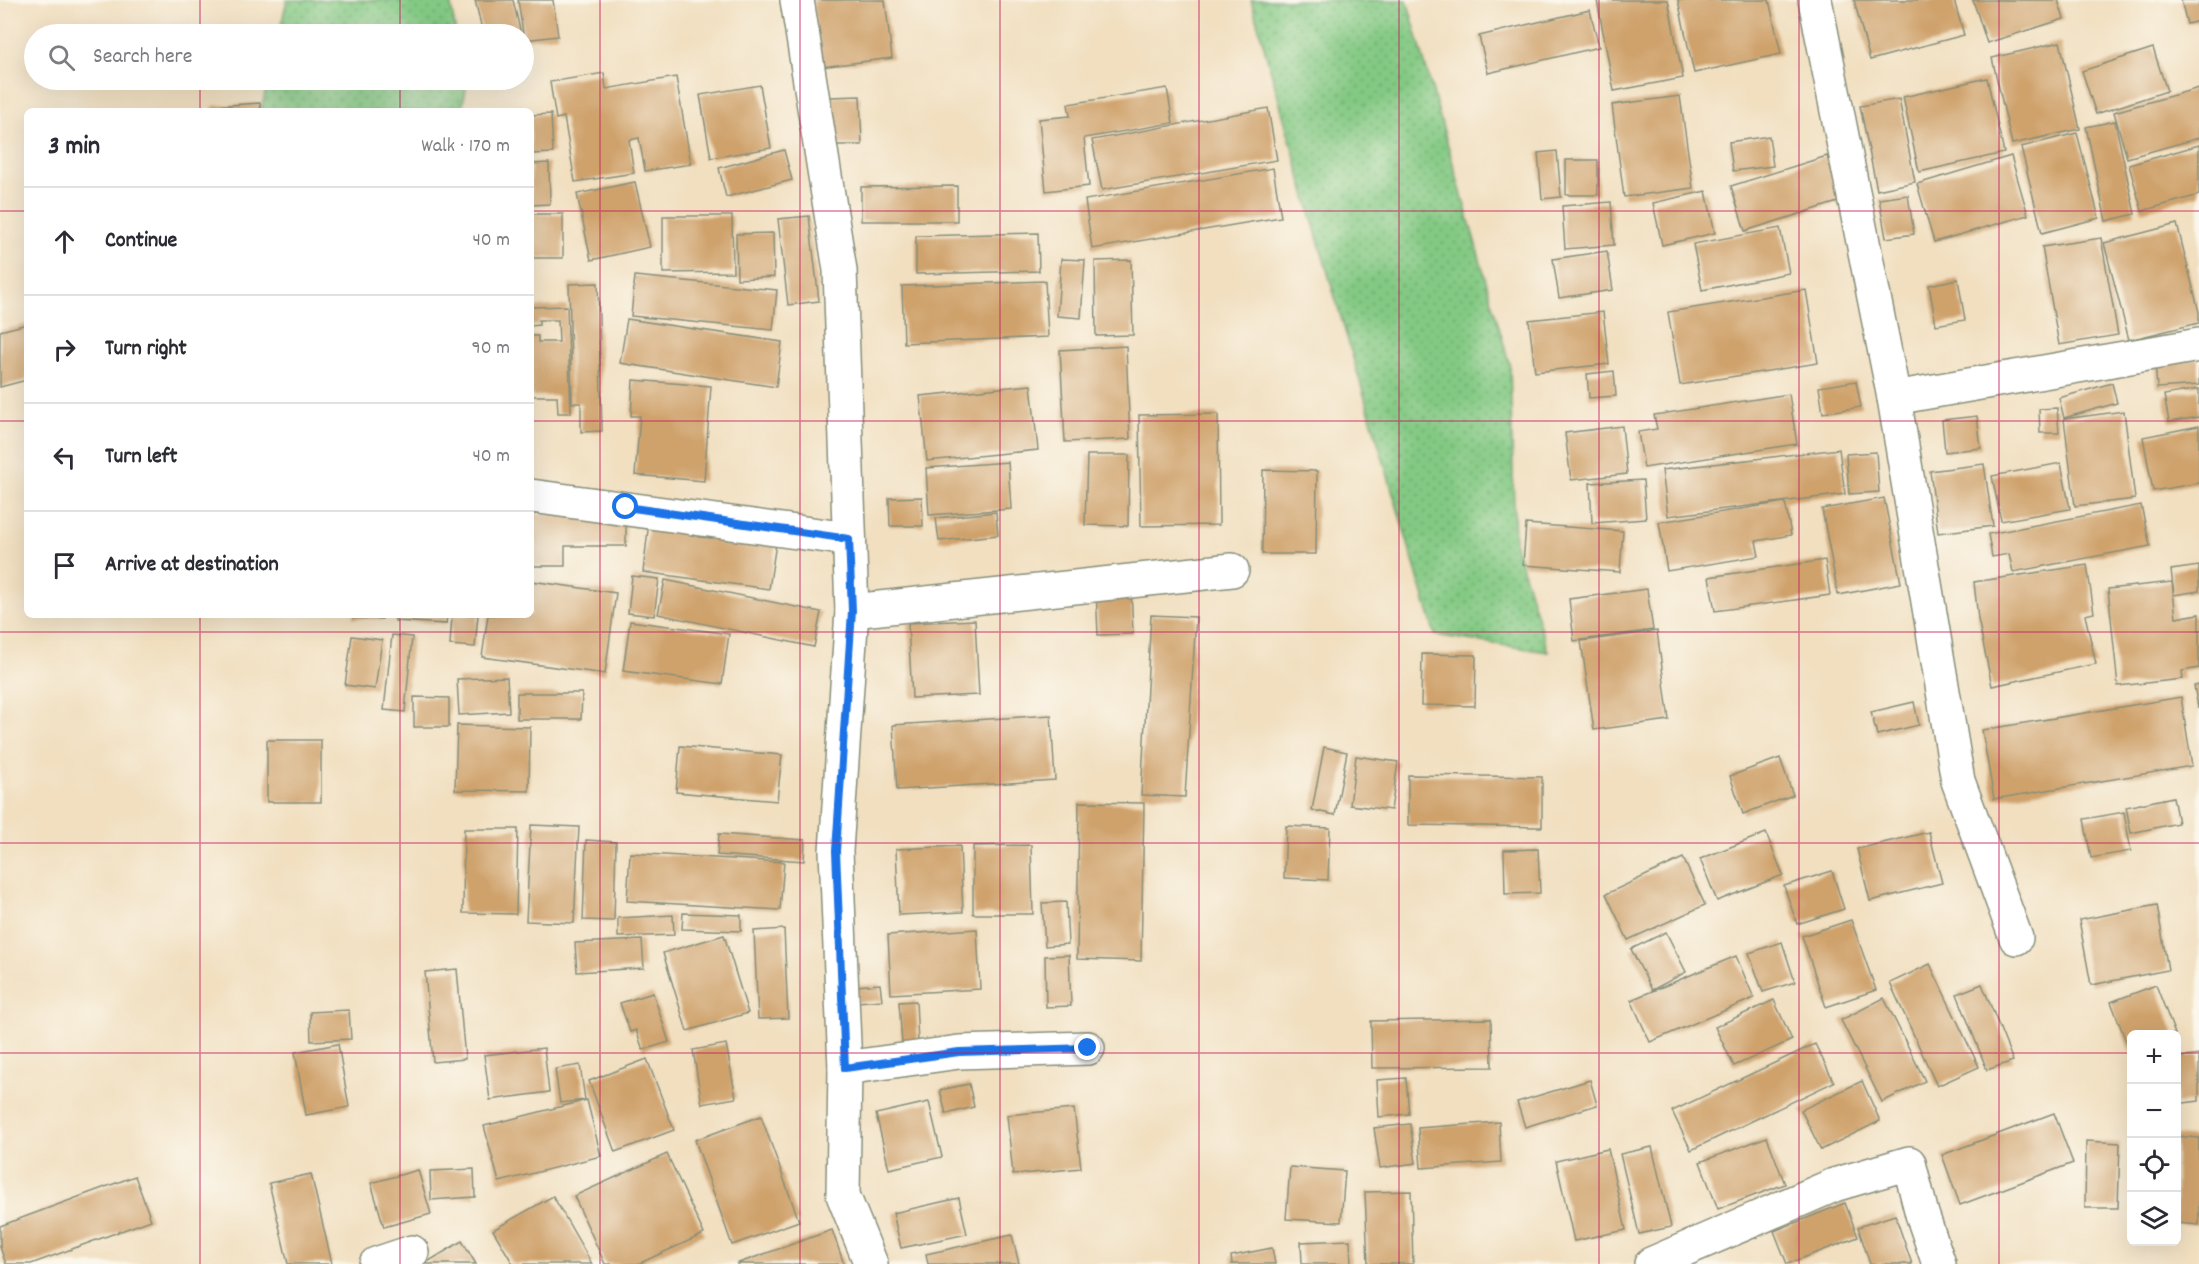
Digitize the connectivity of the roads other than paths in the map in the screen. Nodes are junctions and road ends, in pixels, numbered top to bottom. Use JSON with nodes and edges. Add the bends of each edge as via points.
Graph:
{"nodes":[{"id":1,"x":797,"y":0,"type":"edge"},
{"id":2,"x":1815,"y":0,"type":"edge"},
{"id":3,"x":2199,"y":345,"type":"edge"},
{"id":4,"x":1894,"y":398,"type":"junction"},
{"id":5,"x":534,"y":496,"type":"edge"},
{"id":6,"x":849,"y":539,"type":"junction"},
{"id":7,"x":1232,"y":570,"type":"dead end"},
{"id":8,"x":852,"y":611,"type":"junction"},
{"id":9,"x":2016,"y":938,"type":"dead end"},
{"id":10,"x":1088,"y":1048,"type":"dead end"},
{"id":11,"x":845,"y":1068,"type":"junction"},
{"id":12,"x":412,"y":1252,"type":"dead end"},
{"id":13,"x":376,"y":1264,"type":"edge"},
{"id":14,"x":871,"y":1264,"type":"edge"},
{"id":15,"x":1651,"y":1264,"type":"edge"},
{"id":16,"x":1939,"y":1264,"type":"edge"}],
"edges":[{"from":1,"to":6,"type":"street","via":[[840,270]]},
{"from":2,"to":4,"type":"street"},
{"from":3,"to":4,"type":"street"},
{"from":4,"to":9,"type":"street","via":[[1958,781]]},
{"from":5,"to":6,"type":"street"},
{"from":6,"to":8,"type":"street"},
{"from":7,"to":8,"type":"street"},
{"from":8,"to":11,"type":"street","via":[[836,851]]},
{"from":10,"to":11,"type":"street","via":[[959,1052]]},
{"from":11,"to":14,"type":"street","via":[[843,1195]]},
{"from":12,"to":13,"type":"street"},
{"from":15,"to":16,"type":"street","via":[[1834,1185],[1909,1163]]}]}
